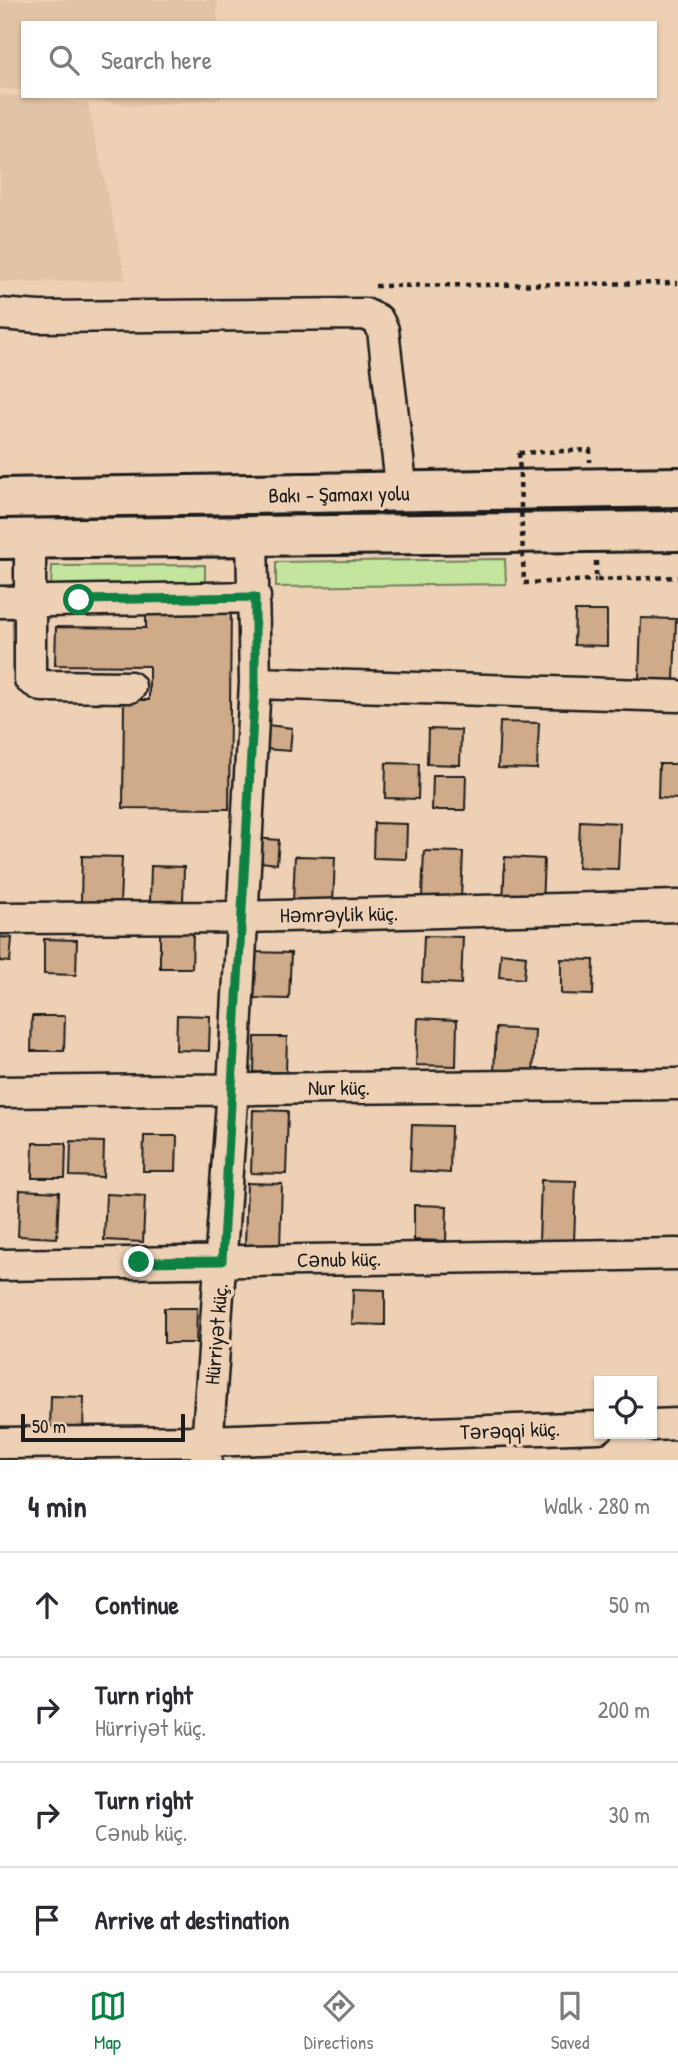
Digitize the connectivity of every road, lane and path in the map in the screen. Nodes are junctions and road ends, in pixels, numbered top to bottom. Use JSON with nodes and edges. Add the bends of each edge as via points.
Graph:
{"nodes":[{"id":1,"x":678,"y":283,"type":"edge"},
{"id":2,"x":375,"y":286,"type":"dead end"},
{"id":3,"x":0,"y":314,"type":"edge"},
{"id":4,"x":590,"y":450,"type":"dead end"},
{"id":5,"x":678,"y":487,"type":"edge"},
{"id":6,"x":402,"y":493,"type":"junction"},
{"id":7,"x":0,"y":498,"type":"edge"},
{"id":8,"x":678,"y":531,"type":"edge"},
{"id":9,"x":595,"y":532,"type":"junction"},
{"id":10,"x":252,"y":537,"type":"junction"},
{"id":11,"x":15,"y":538,"type":"edge"},
{"id":12,"x":678,"y":577,"type":"edge"},
{"id":13,"x":596,"y":580,"type":"junction"},
{"id":14,"x":255,"y":597,"type":"junction"},
{"id":15,"x":14,"y":602,"type":"edge"},
{"id":16,"x":255,"y":683,"type":"junction"},
{"id":17,"x":130,"y":687,"type":"dead end"},
{"id":18,"x":678,"y":696,"type":"edge"},
{"id":19,"x":678,"y":906,"type":"edge"},
{"id":20,"x":241,"y":917,"type":"junction"},
{"id":21,"x":0,"y":918,"type":"edge"},
{"id":22,"x":678,"y":1084,"type":"edge"},
{"id":23,"x":233,"y":1088,"type":"junction"},
{"id":24,"x":0,"y":1092,"type":"edge"},
{"id":25,"x":678,"y":1254,"type":"edge"},
{"id":26,"x":222,"y":1261,"type":"junction"},
{"id":27,"x":0,"y":1265,"type":"edge"},
{"id":28,"x":678,"y":1424,"type":"edge"},
{"id":29,"x":657,"y":1425,"type":"edge"},
{"id":30,"x":594,"y":1427,"type":"edge"},
{"id":31,"x":0,"y":1443,"type":"edge"},
{"id":32,"x":207,"y":1451,"type":"edge"}],
"edges":[{"from":1,"to":2,"type":"path"},
{"from":3,"to":6,"type":"street","via":[[365,314],[378,320],[383,330]]},
{"from":4,"to":13,"type":"path","bridge":true,"via":[[519,453],[523,583]]},
{"from":5,"to":6,"type":"highway","name":"Bakı - Şamaxı yolu"},
{"from":6,"to":7,"type":"highway","name":"Bakı - Şamaxı yolu"},
{"from":8,"to":9,"type":"highway","name":"Bakı - Şamaxı yolu"},
{"from":9,"to":10,"type":"highway","name":"Bakı - Şamaxı yolu"},
{"from":9,"to":13,"type":"path"},
{"from":10,"to":11,"type":"highway","name":"Bakı - Şamaxı yolu"},
{"from":10,"to":14,"type":"street","name":"Hürriyət küç."},
{"from":11,"to":15,"type":"street"},
{"from":12,"to":13,"type":"path"},
{"from":14,"to":15,"type":"street"},
{"from":14,"to":16,"type":"street","name":"Hürriyət küç."},
{"from":15,"to":17,"type":"street","via":[[30,679],[42,686]]},
{"from":16,"to":18,"type":"street"},
{"from":16,"to":20,"type":"street","name":"Hürriyət küç."},
{"from":19,"to":20,"type":"street","name":"Həmrəylik küç."},
{"from":20,"to":21,"type":"street","name":"Həmrəylik küç."},
{"from":20,"to":23,"type":"street","name":"Hürriyət küç."},
{"from":22,"to":23,"type":"street","name":"Nur küç."},
{"from":23,"to":24,"type":"street","name":"Nur küç."},
{"from":23,"to":26,"type":"street","name":"Hürriyət küç."},
{"from":25,"to":26,"type":"street","name":"Cənub küç."},
{"from":26,"to":27,"type":"street","name":"Cənub küç."},
{"from":26,"to":32,"type":"street","name":"Hürriyət küç."},
{"from":28,"to":29,"type":"street"},
{"from":30,"to":32,"type":"street","name":"Tərəqqi küç."},
{"from":31,"to":32,"type":"street","name":"Tərəqqi küç."}]}
